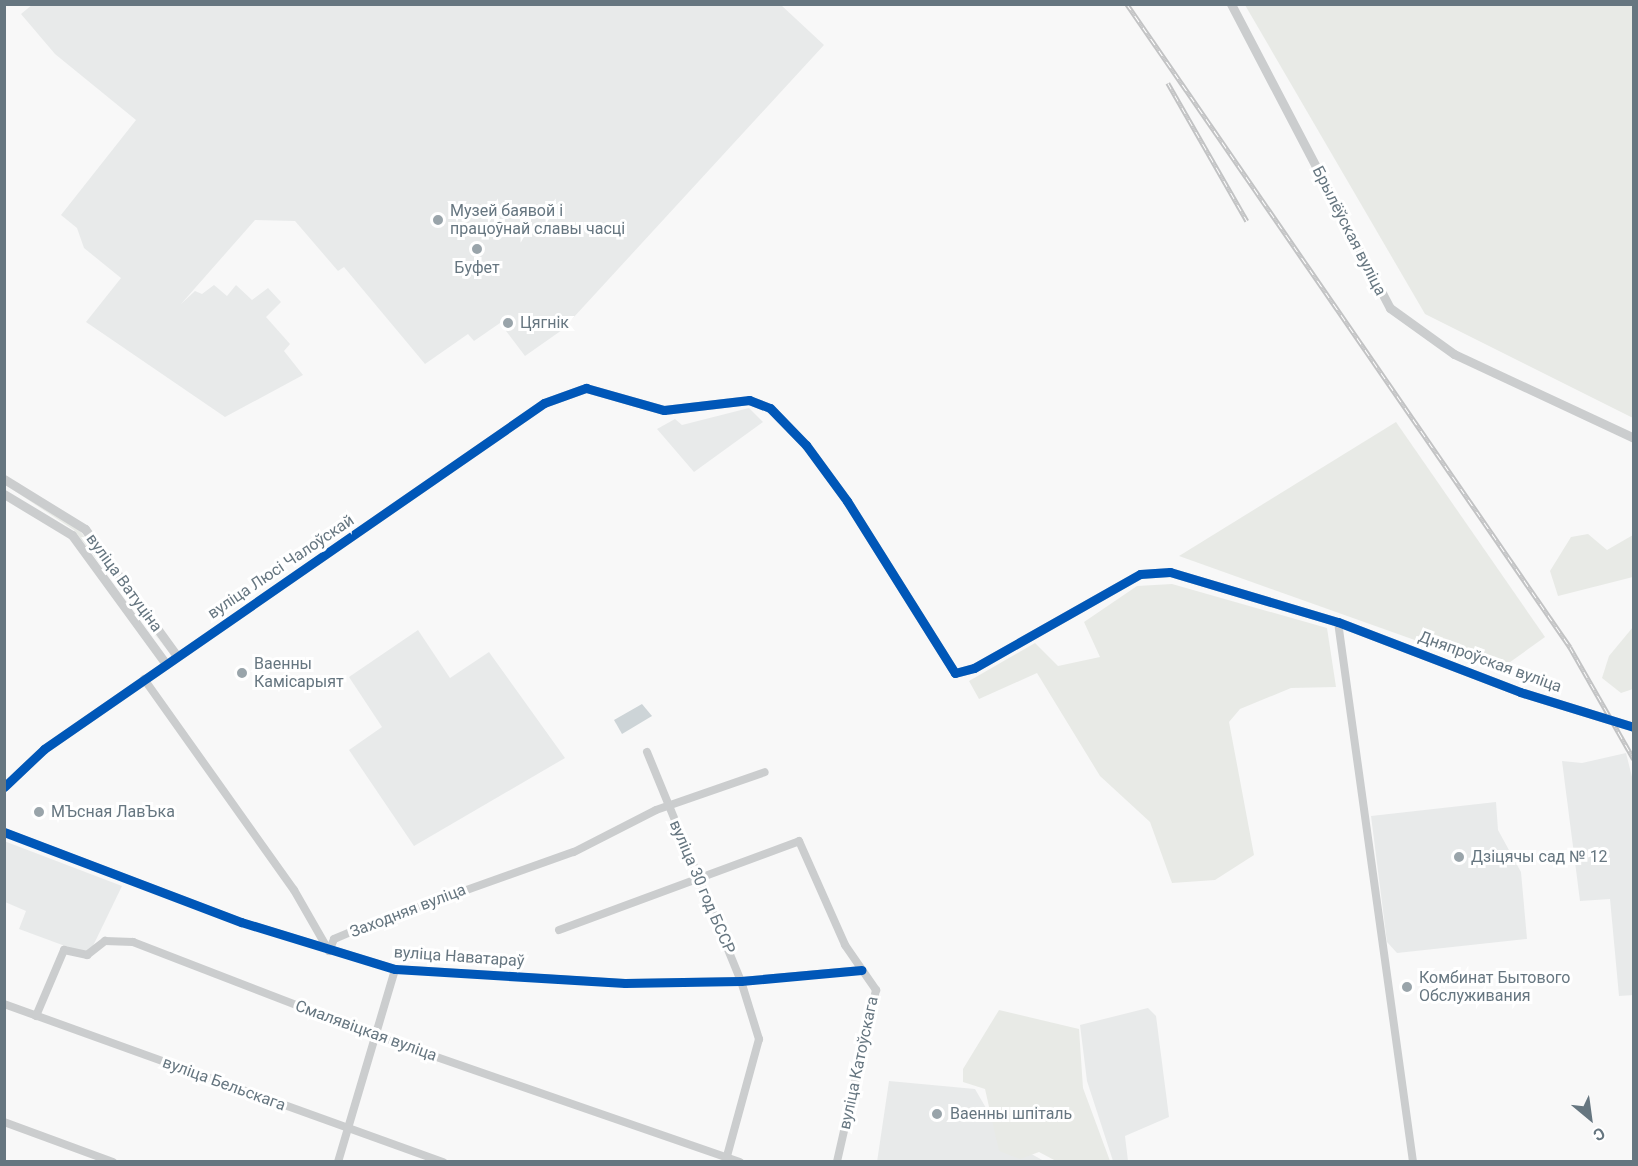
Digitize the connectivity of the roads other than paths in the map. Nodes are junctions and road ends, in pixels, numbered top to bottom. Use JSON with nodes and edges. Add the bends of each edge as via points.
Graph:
{"nodes":[{"id":1,"x":1231,"y":4,"type":"edge"},
{"id":2,"x":586,"y":388,"type":"joint"},
{"id":3,"x":1634,"y":438,"type":"edge"},
{"id":4,"x":4,"y":480,"type":"edge"},
{"id":5,"x":4,"y":494,"type":"edge"},
{"id":6,"x":1338,"y":622,"type":"junction"},
{"id":7,"x":177,"y":656,"type":"junction"},
{"id":8,"x":166,"y":664,"type":"junction"},
{"id":9,"x":144,"y":679,"type":"junction"},
{"id":10,"x":1634,"y":727,"type":"edge"},
{"id":11,"x":647,"y":752,"type":"dead end"},
{"id":12,"x":765,"y":772,"type":"dead end"},
{"id":13,"x":4,"y":787,"type":"edge"},
{"id":14,"x":669,"y":809,"type":"junction"},
{"id":15,"x":4,"y":832,"type":"edge"},
{"id":16,"x":699,"y":879,"type":"junction"},
{"id":17,"x":559,"y":930,"type":"dead end"},
{"id":18,"x":329,"y":951,"type":"junction"},
{"id":19,"x":394,"y":969,"type":"junction"},
{"id":20,"x":861,"y":970,"type":"junction"},
{"id":21,"x":741,"y":981,"type":"junction"},
{"id":22,"x":4,"y":1004,"type":"edge"},
{"id":23,"x":36,"y":1016,"type":"junction"},
{"id":24,"x":376,"y":1036,"type":"junction"},
{"id":25,"x":4,"y":1122,"type":"edge"},
{"id":26,"x":348,"y":1128,"type":"junction"},
{"id":27,"x":726,"y":1159,"type":"edge"},
{"id":28,"x":113,"y":1161,"type":"edge"},
{"id":29,"x":338,"y":1161,"type":"edge"},
{"id":30,"x":443,"y":1161,"type":"edge"},
{"id":31,"x":740,"y":1161,"type":"edge"},
{"id":32,"x":837,"y":1161,"type":"edge"},
{"id":33,"x":1413,"y":1161,"type":"edge"}],
"edges":[{"from":1,"to":3,"type":"street","name":"Брылёўская вуліца","via":[[1390,308],[1454,354]]},
{"from":2,"to":6,"type":"street","name":"Дняпроўская вуліца","via":[[664,410],[749,400],[770,408],[806,445],[847,501],[955,673],[974,668],[1140,574],[1170,572],[1213,582]]},
{"from":2,"to":7,"type":"street","name":"вуліца Люсі Чалоўскай","via":[[544,403]]},
{"from":4,"to":7,"type":"street","name":"вуліца Ватуціна","via":[[85,529]]},
{"from":5,"to":8,"type":"street","name":"вуліца Ватуціна","via":[[72,535]]},
{"from":6,"to":10,"type":"street","name":"Дняпроўская вуліца","via":[[1520,692]]},
{"from":6,"to":33,"type":"street"},
{"from":7,"to":8,"type":"street","name":"вуліца Люсі Чалоўскай"},
{"from":8,"to":9,"type":"street","name":"вуліца Люсі Чалоўскай"},
{"from":9,"to":13,"type":"street","name":"вуліца Люсі Чалоўскай","via":[[29,760]]},
{"from":9,"to":18,"type":"street","via":[[294,890]]},
{"from":11,"to":14,"type":"street","name":"вуліца 30 год БССР"},
{"from":12,"to":14,"type":"street","name":"Заходняя вуліца"},
{"from":14,"to":16,"type":"street","name":"вуліца 30 год БССР"},
{"from":14,"to":18,"type":"street","name":"Заходняя вуліца","via":[[574,852],[360,928],[334,939]]},
{"from":15,"to":18,"type":"street","name":"вуліца Наватараў"},
{"from":16,"to":17,"type":"street"},
{"from":16,"to":20,"type":"street","name":"вуліца Катоўскага","via":[[799,841]]},
{"from":16,"to":21,"type":"street","name":"вуліца 30 год БССР"},
{"from":18,"to":19,"type":"street","name":"вуліца Наватараў"},
{"from":19,"to":21,"type":"street","name":"вуліца Наватараў","via":[[625,983]]},
{"from":19,"to":24,"type":"street"},
{"from":20,"to":21,"type":"street","name":"вуліца Наватараў"},
{"from":20,"to":32,"type":"street","name":"вуліца Катоўскага","via":[[876,990]]},
{"from":21,"to":27,"type":"street","name":"вуліца 30 год БССР","via":[[759,1039]]},
{"from":22,"to":23,"type":"street","name":"вуліца Бельскага"},
{"from":23,"to":24,"type":"street","name":"Смалявіцкая вуліца","via":[[64,950],[87,955],[105,941],[117,940]]},
{"from":23,"to":26,"type":"street","name":"вуліца Бельскага"},
{"from":24,"to":26,"type":"street"},
{"from":24,"to":27,"type":"street","name":"Смалявіцкая вуліца"},
{"from":25,"to":28,"type":"street"},
{"from":26,"to":29,"type":"street"},
{"from":26,"to":30,"type":"street","name":"вуліца Бельскага"},
{"from":27,"to":31,"type":"street","name":"Смалявіцкая вуліца"}]}
